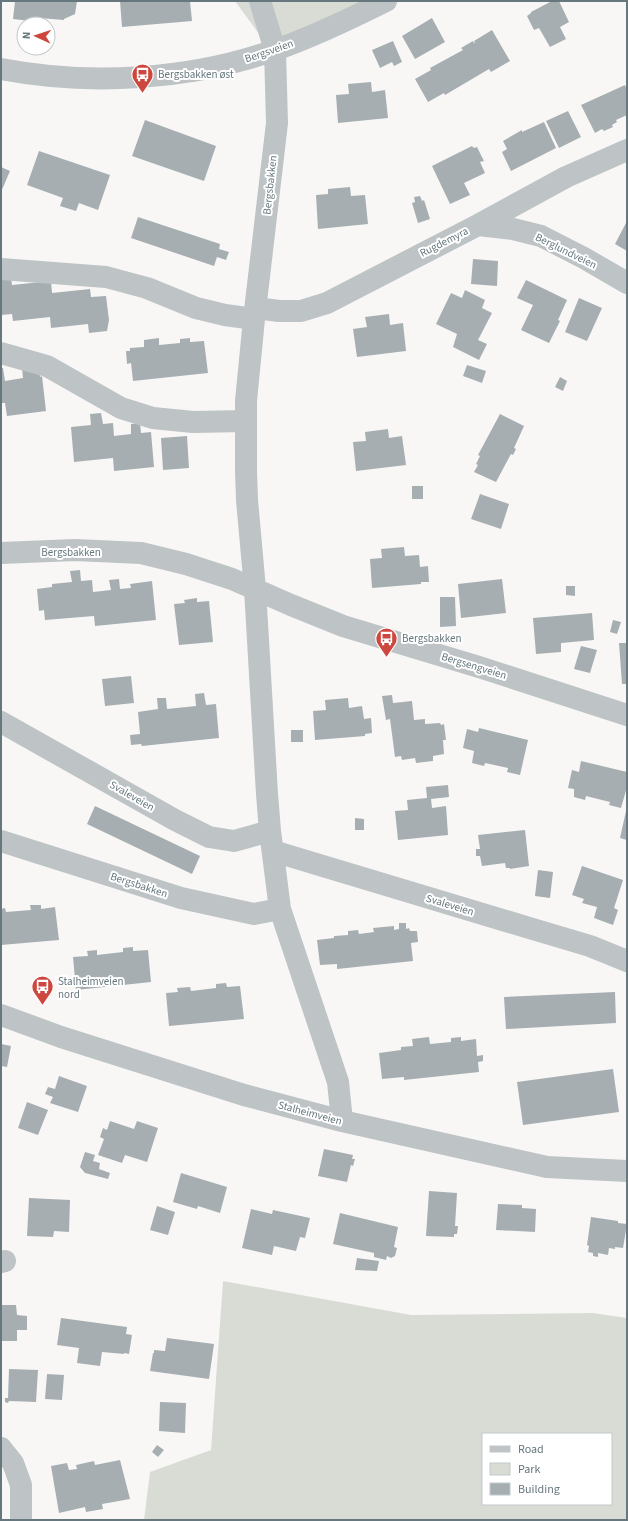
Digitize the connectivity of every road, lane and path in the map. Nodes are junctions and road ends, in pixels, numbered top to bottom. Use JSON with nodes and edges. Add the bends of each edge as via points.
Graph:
{"nodes":[{"id":1,"x":260,"y":1,"type":"edge"},
{"id":2,"x":386,"y":1,"type":"edge"},
{"id":3,"x":275,"y":50,"type":"junction"},
{"id":4,"x":1,"y":69,"type":"edge"},
{"id":5,"x":627,"y":150,"type":"edge"},
{"id":6,"x":478,"y":225,"type":"junction"},
{"id":7,"x":1,"y":269,"type":"edge"},
{"id":8,"x":627,"y":283,"type":"edge"},
{"id":9,"x":255,"y":313,"type":"junction"},
{"id":10,"x":1,"y":353,"type":"edge"},
{"id":11,"x":246,"y":421,"type":"junction"},
{"id":12,"x":1,"y":553,"type":"edge"},
{"id":13,"x":255,"y":589,"type":"junction"},
{"id":14,"x":627,"y":715,"type":"edge"},
{"id":15,"x":1,"y":722,"type":"edge"},
{"id":16,"x":1,"y":841,"type":"edge"},
{"id":17,"x":272,"y":841,"type":"junction"},
{"id":18,"x":280,"y":909,"type":"junction"},
{"id":19,"x":627,"y":961,"type":"edge"},
{"id":20,"x":1,"y":1016,"type":"edge"},
{"id":21,"x":342,"y":1121,"type":"junction"},
{"id":22,"x":627,"y":1171,"type":"edge"},
{"id":23,"x":1,"y":1448,"type":"edge"},
{"id":24,"x":20,"y":1520,"type":"edge"}],
"edges":[{"from":1,"to":3,"type":"street","name":"Bergsbakken"},
{"from":2,"to":3,"type":"street","name":"Bergsveien"},
{"from":3,"to":4,"type":"street","name":"Bergsveien","via":[[238,62],[181,74],[145,77],[68,78]]},
{"from":3,"to":9,"type":"street","name":"Bergsbakken","via":[[277,123]]},
{"from":5,"to":6,"type":"street","name":"Rugdemyra","via":[[566,177]]},
{"from":6,"to":8,"type":"street","name":"Berglundveien","via":[[513,229],[541,236]]},
{"from":6,"to":9,"type":"street","name":"Rugdemyra","via":[[327,304],[301,311]]},
{"from":7,"to":9,"type":"street","via":[[106,277],[147,288],[196,308],[225,315]]},
{"from":9,"to":11,"type":"street","name":"Bergsbakken"},
{"from":10,"to":11,"type":"street","via":[[47,366],[121,408],[153,418],[193,422]]},
{"from":11,"to":13,"type":"street","name":"Bergsbakken","via":[[247,500]]},
{"from":12,"to":13,"type":"street","name":"Bergsbakken","via":[[75,550],[141,553],[186,564]]},
{"from":13,"to":14,"type":"street","name":"Bergsengveien","via":[[343,626]]},
{"from":13,"to":17,"type":"street","name":"Bergsbakken"},
{"from":15,"to":17,"type":"street","name":"Svaleveien","via":[[175,820],[209,836],[234,841]]},
{"from":16,"to":18,"type":"street","name":"Bergsbakken","via":[[181,898],[254,914]]},
{"from":17,"to":18,"type":"street","name":"Bergsbakken"},
{"from":17,"to":19,"type":"street","name":"Svaleveien","via":[[590,946]]},
{"from":18,"to":21,"type":"street","name":"Bergsbakken","via":[[338,1082]]},
{"from":20,"to":21,"type":"street","name":"Stalheimveien","via":[[244,1095]]},
{"from":21,"to":22,"type":"street","name":"Stalheimveien","via":[[547,1167]]},
{"from":23,"to":24,"type":"street","via":[[13,1463],[21,1485]]}]}
